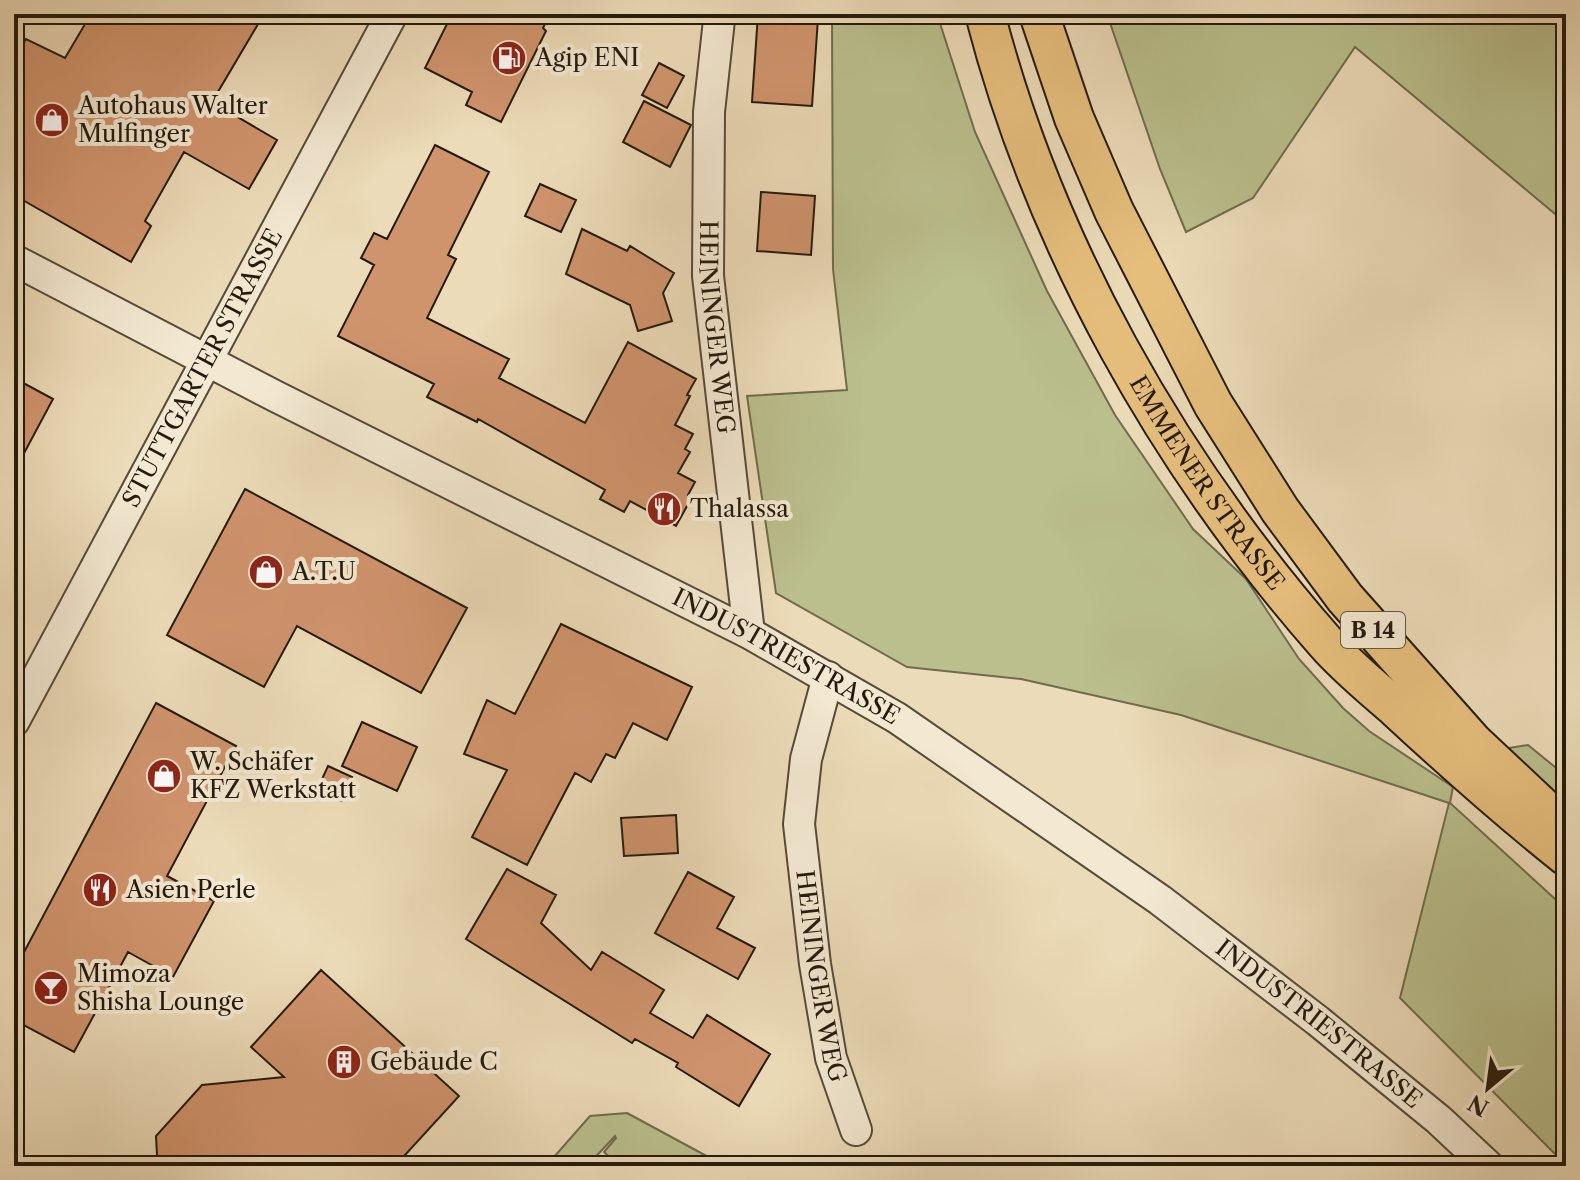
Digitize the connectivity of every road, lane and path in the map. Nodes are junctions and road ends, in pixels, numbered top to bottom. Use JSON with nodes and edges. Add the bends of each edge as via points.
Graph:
{"nodes":[{"id":1,"x":392,"y":14,"type":"edge"},
{"id":2,"x":985,"y":14,"type":"edge"},
{"id":3,"x":1039,"y":14,"type":"edge"},
{"id":4,"x":719,"y":20,"type":"dead end"},
{"id":5,"x":14,"y":260,"type":"edge"},
{"id":6,"x":206,"y":360,"type":"junction"},
{"id":7,"x":749,"y":633,"type":"junction"},
{"id":8,"x":828,"y":677,"type":"junction"},
{"id":9,"x":14,"y":721,"type":"edge"},
{"id":10,"x":1566,"y":829,"type":"edge"},
{"id":11,"x":1566,"y":856,"type":"edge"},
{"id":12,"x":856,"y":1130,"type":"dead end"},
{"id":13,"x":1488,"y":1166,"type":"edge"}],
"edges":[{"from":1,"to":6,"type":"street","name":"STUTTGARTER STRASSE"},
{"from":2,"to":11,"type":"main road","name":"EMMENER STRASSE","number":"B 14","via":[[1029,157],[1073,260],[1148,401],[1225,516],[1327,645],[1488,794]]},
{"from":3,"to":10,"type":"main road","name":"EMMENER STRASSE","number":"B 14","via":[[1074,118],[1114,211],[1213,404],[1280,510],[1345,598],[1473,742]]},
{"from":4,"to":7,"type":"street","name":"HEININGER WEG","via":[[709,112],[708,276]]},
{"from":5,"to":6,"type":"street","name":"INDUSTRIESTRASSE"},
{"from":6,"to":7,"type":"street","name":"INDUSTRIESTRASSE"},
{"from":6,"to":9,"type":"street","name":"STUTTGARTER STRASSE"},
{"from":7,"to":8,"type":"street","name":"INDUSTRIESTRASSE"},
{"from":8,"to":12,"type":"street","name":"HEININGER WEG","via":[[806,759],[799,824],[831,1058]]},
{"from":8,"to":13,"type":"street","name":"INDUSTRIESTRASSE","via":[[897,718],[1160,900],[1330,1031]]}]}
